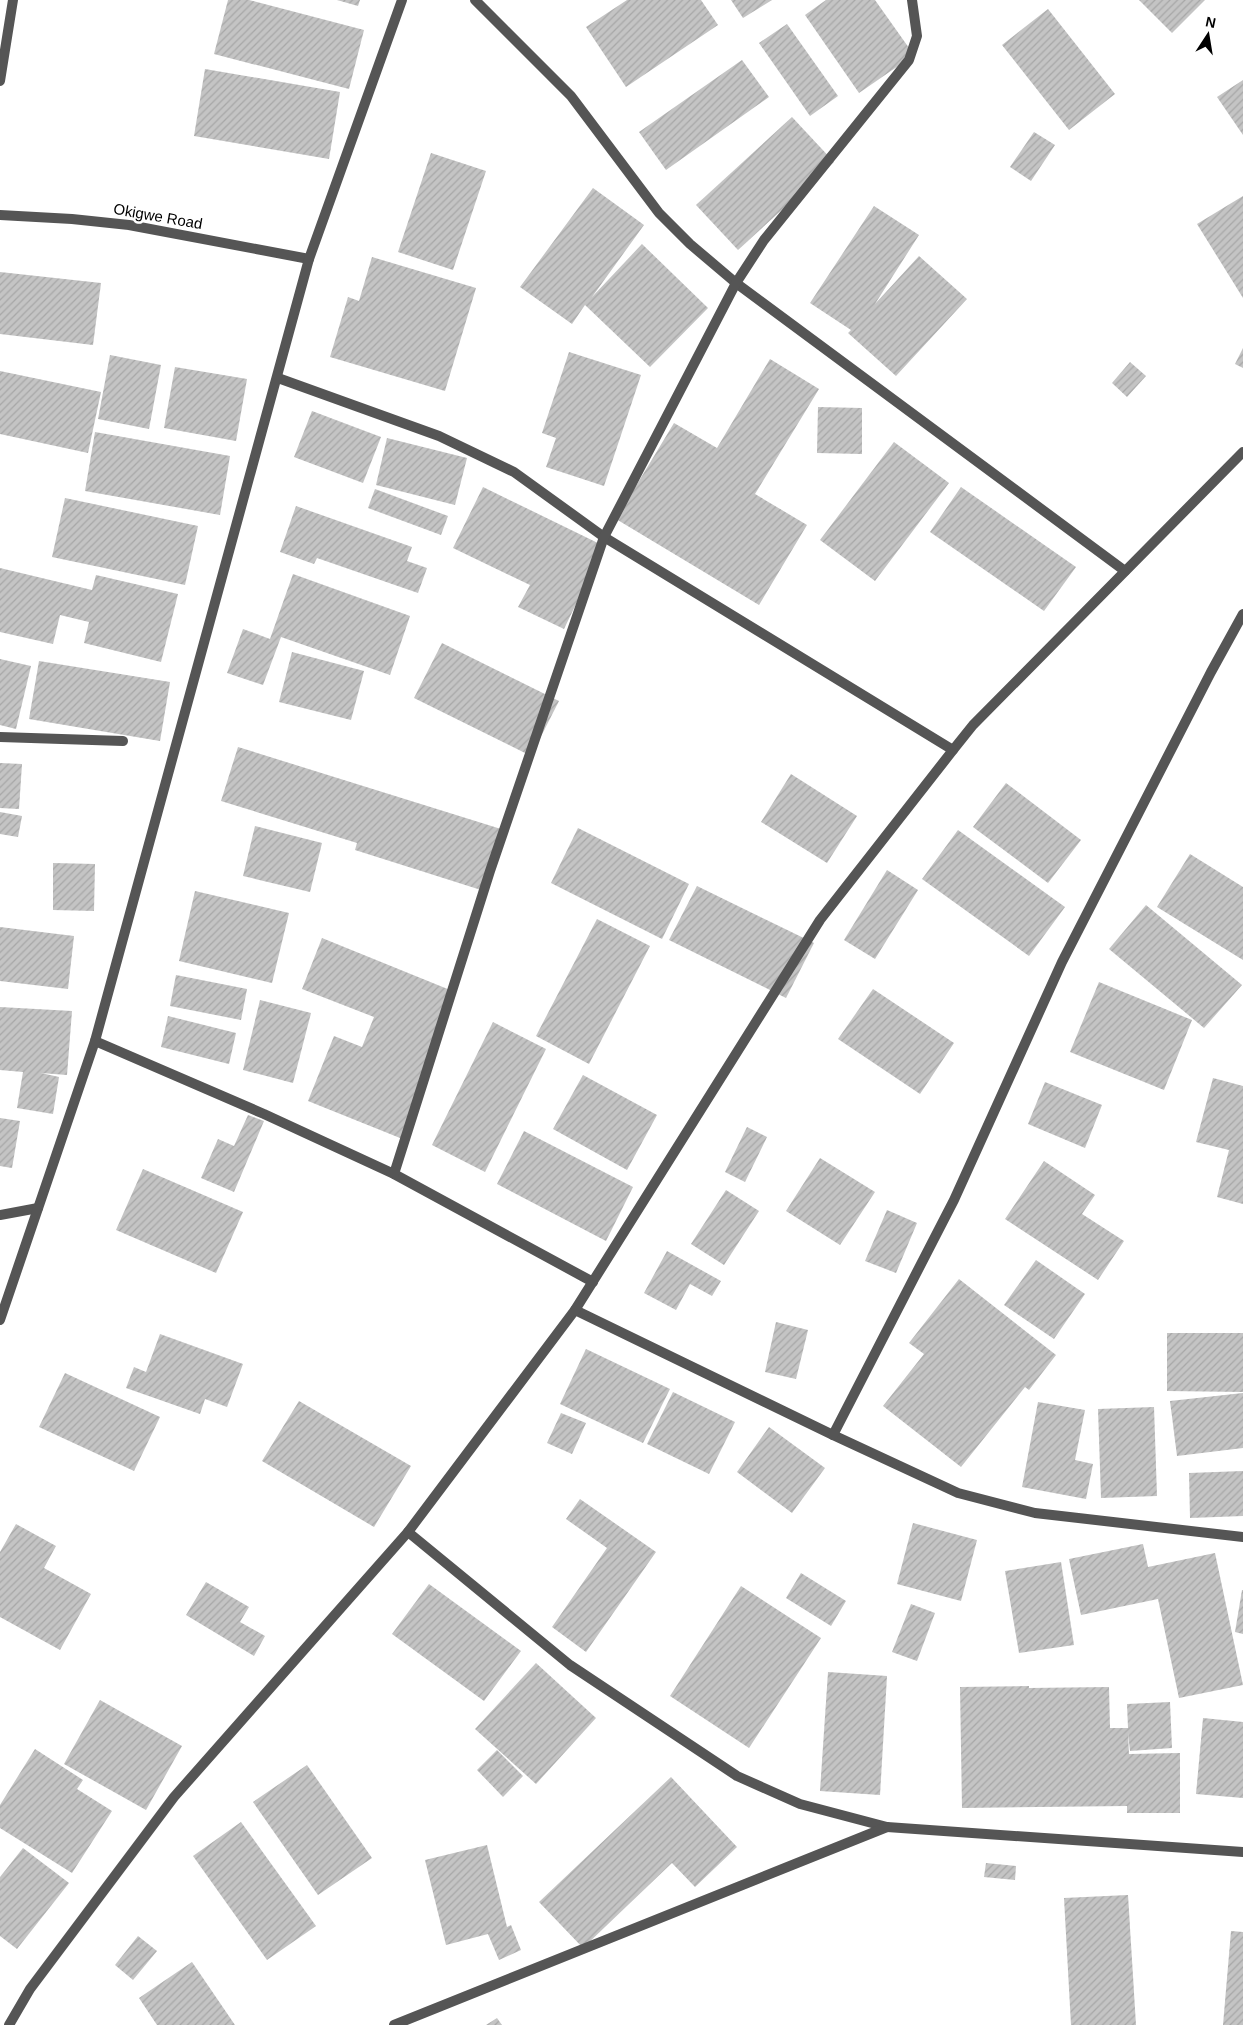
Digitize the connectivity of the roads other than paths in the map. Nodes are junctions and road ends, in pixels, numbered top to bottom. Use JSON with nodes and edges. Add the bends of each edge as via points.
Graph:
{"nodes":[{"id":1,"x":13,"y":0,"type":"edge"},
{"id":2,"x":402,"y":0,"type":"edge"},
{"id":3,"x":475,"y":0,"type":"edge"},
{"id":4,"x":912,"y":0,"type":"edge"},
{"id":5,"x":0,"y":81,"type":"edge"},
{"id":6,"x":0,"y":215,"type":"edge"},
{"id":7,"x":309,"y":259,"type":"junction"},
{"id":8,"x":736,"y":283,"type":"junction"},
{"id":9,"x":278,"y":378,"type":"junction"},
{"id":10,"x":1243,"y":452,"type":"edge"},
{"id":11,"x":604,"y":537,"type":"junction"},
{"id":12,"x":1125,"y":571,"type":"junction"},
{"id":13,"x":1243,"y":614,"type":"edge"},
{"id":14,"x":0,"y":737,"type":"edge"},
{"id":15,"x":124,"y":741,"type":"dead end"},
{"id":16,"x":954,"y":750,"type":"junction"},
{"id":17,"x":95,"y":1041,"type":"junction"},
{"id":18,"x":394,"y":1174,"type":"junction"},
{"id":19,"x":38,"y":1208,"type":"junction"},
{"id":20,"x":0,"y":1215,"type":"edge"},
{"id":21,"x":593,"y":1282,"type":"junction"},
{"id":22,"x":575,"y":1310,"type":"junction"},
{"id":23,"x":0,"y":1320,"type":"edge"},
{"id":24,"x":833,"y":1436,"type":"junction"},
{"id":25,"x":408,"y":1532,"type":"junction"},
{"id":26,"x":1243,"y":1537,"type":"edge"},
{"id":27,"x":887,"y":1827,"type":"junction"},
{"id":28,"x":1243,"y":1852,"type":"edge"},
{"id":29,"x":9,"y":2025,"type":"edge"},
{"id":30,"x":394,"y":2025,"type":"edge"}],
"edges":[{"from":1,"to":5,"type":"street"},
{"from":2,"to":7,"type":"street"},
{"from":3,"to":8,"type":"street","via":[[571,96],[659,213]]},
{"from":4,"to":8,"type":"street","via":[[917,36],[909,60],[764,240]]},
{"from":6,"to":7,"type":"street","name":"Okigwe Road","via":[[129,225]]},
{"from":7,"to":9,"type":"street"},
{"from":8,"to":11,"type":"street"},
{"from":8,"to":12,"type":"street"},
{"from":9,"to":11,"type":"street","via":[[439,436],[514,472]]},
{"from":9,"to":17,"type":"street"},
{"from":10,"to":12,"type":"street"},
{"from":11,"to":16,"type":"street"},
{"from":11,"to":18,"type":"street","via":[[490,871]]},
{"from":12,"to":16,"type":"street","via":[[973,725]]},
{"from":13,"to":24,"type":"street","via":[[1062,962],[954,1200]]},
{"from":14,"to":15,"type":"street"},
{"from":16,"to":21,"type":"street","via":[[820,920]]},
{"from":17,"to":18,"type":"street"},
{"from":17,"to":19,"type":"street"},
{"from":18,"to":21,"type":"street"},
{"from":19,"to":20,"type":"street"},
{"from":19,"to":23,"type":"street"},
{"from":21,"to":22,"type":"street"},
{"from":22,"to":24,"type":"street"},
{"from":22,"to":25,"type":"street"},
{"from":24,"to":26,"type":"street","via":[[958,1493],[1035,1513]]},
{"from":25,"to":27,"type":"street","via":[[570,1665],[736,1776],[800,1804]]},
{"from":25,"to":29,"type":"street","via":[[174,1798],[30,1989]]},
{"from":27,"to":28,"type":"street"},
{"from":27,"to":30,"type":"street"}]}
